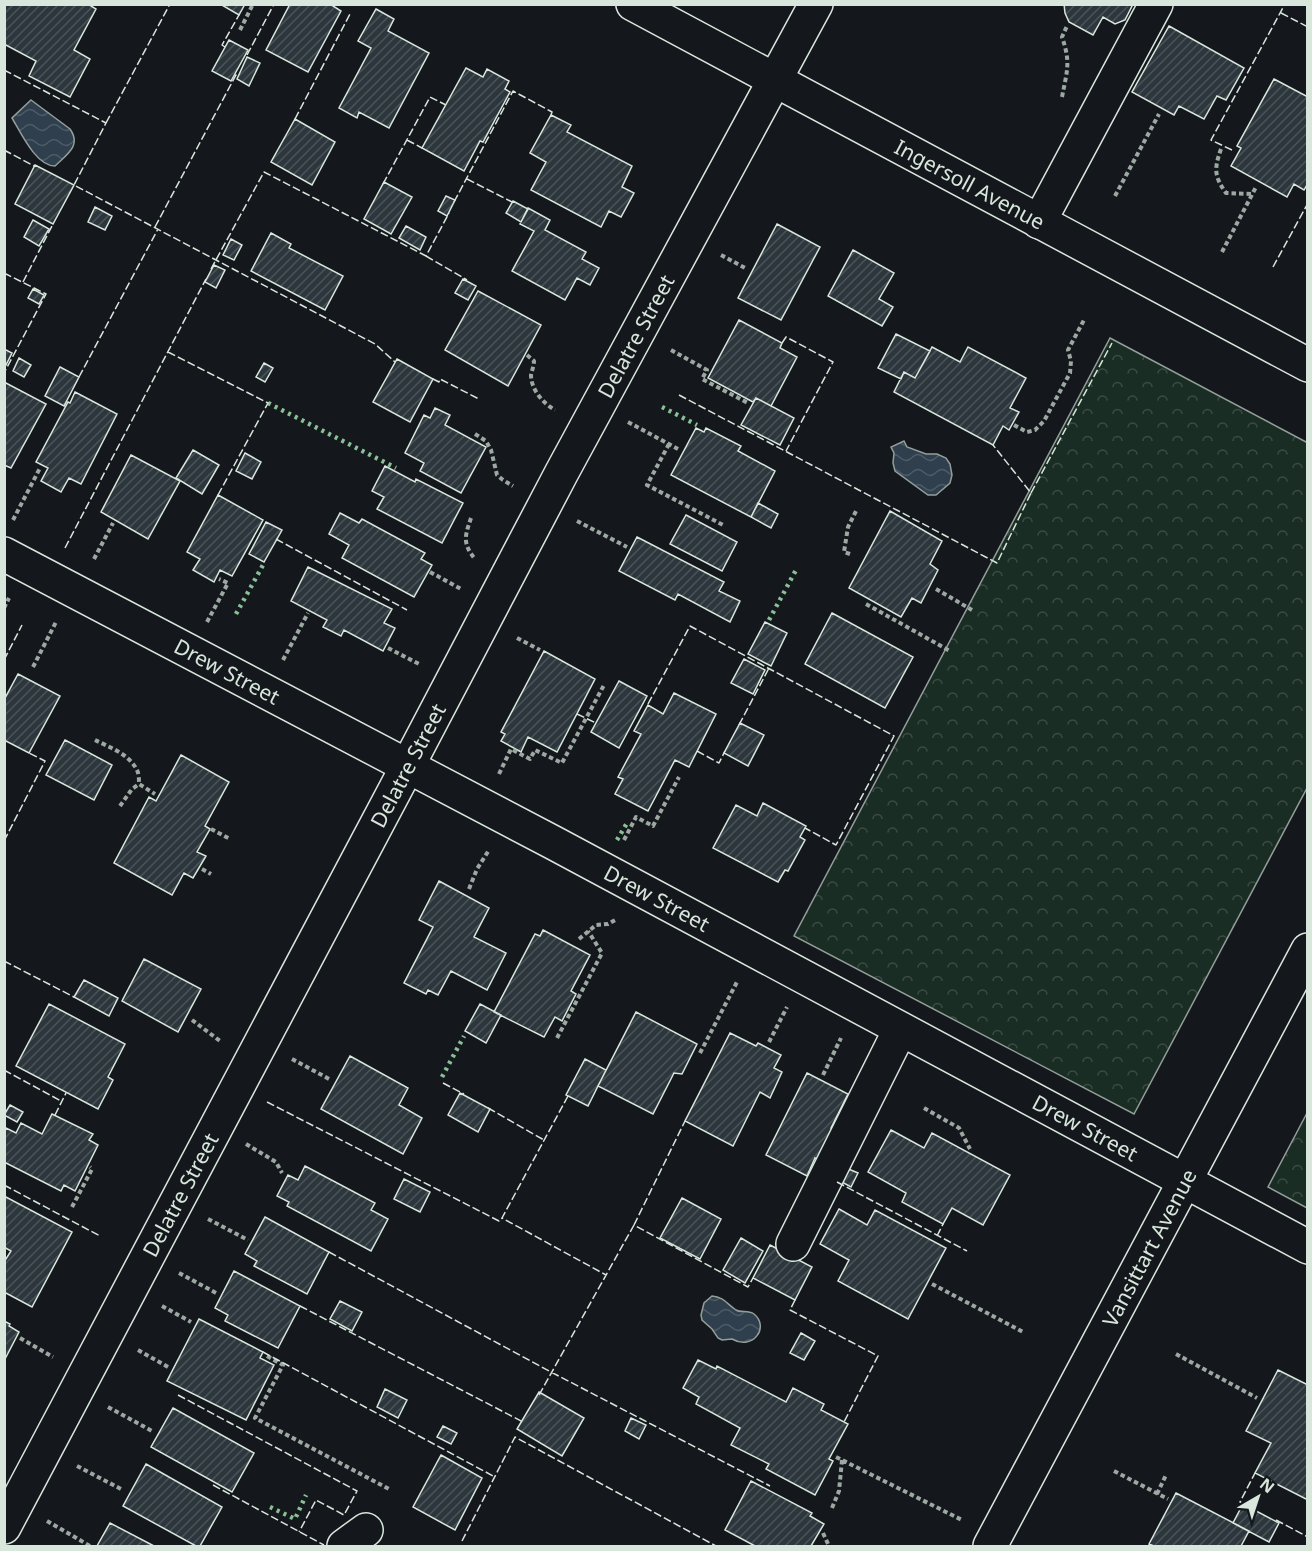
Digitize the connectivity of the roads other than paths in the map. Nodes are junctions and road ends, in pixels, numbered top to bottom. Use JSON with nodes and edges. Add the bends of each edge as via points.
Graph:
{"nodes":[{"id":1,"x":633,"y":4,"type":"edge"},
{"id":2,"x":816,"y":4,"type":"edge"},
{"id":3,"x":1156,"y":4,"type":"edge"},
{"id":4,"x":776,"y":81,"type":"junction"},
{"id":5,"x":1040,"y":222,"type":"junction"},
{"id":6,"x":1308,"y":365,"type":"edge"},
{"id":7,"x":7,"y":540,"type":"edge"},
{"id":8,"x":408,"y":765,"type":"junction"},
{"id":9,"x":1308,"y":950,"type":"edge"},
{"id":10,"x":900,"y":1029,"type":"junction"},
{"id":11,"x":1185,"y":1182,"type":"junction"},
{"id":12,"x":793,"y":1244,"type":"dead end"},
{"id":13,"x":1308,"y":1247,"type":"edge"},
{"id":14,"x":4,"y":1527,"type":"edge"},
{"id":15,"x":993,"y":1542,"type":"edge"}],
"edges":[{"from":1,"to":4,"type":"street","name":"Ingersoll Avenue"},
{"from":2,"to":4,"type":"street","name":"Delatre Street"},
{"from":3,"to":5,"type":"street"},
{"from":4,"to":5,"type":"street","name":"Ingersoll Avenue"},
{"from":4,"to":8,"type":"street","name":"Delatre Street","via":[[561,472]]},
{"from":5,"to":6,"type":"street","name":"Ingersoll Avenue"},
{"from":7,"to":8,"type":"street","name":"Drew Street"},
{"from":8,"to":10,"type":"street","name":"Drew Street"},
{"from":8,"to":14,"type":"street","name":"Delatre Street"},
{"from":9,"to":11,"type":"street","name":"Vansittart Avenue"},
{"from":10,"to":11,"type":"street","name":"Drew Street"},
{"from":10,"to":12,"type":"street"},
{"from":11,"to":13,"type":"street","name":"Drew Street"},
{"from":11,"to":15,"type":"street","name":"Vansittart Avenue"}]}
